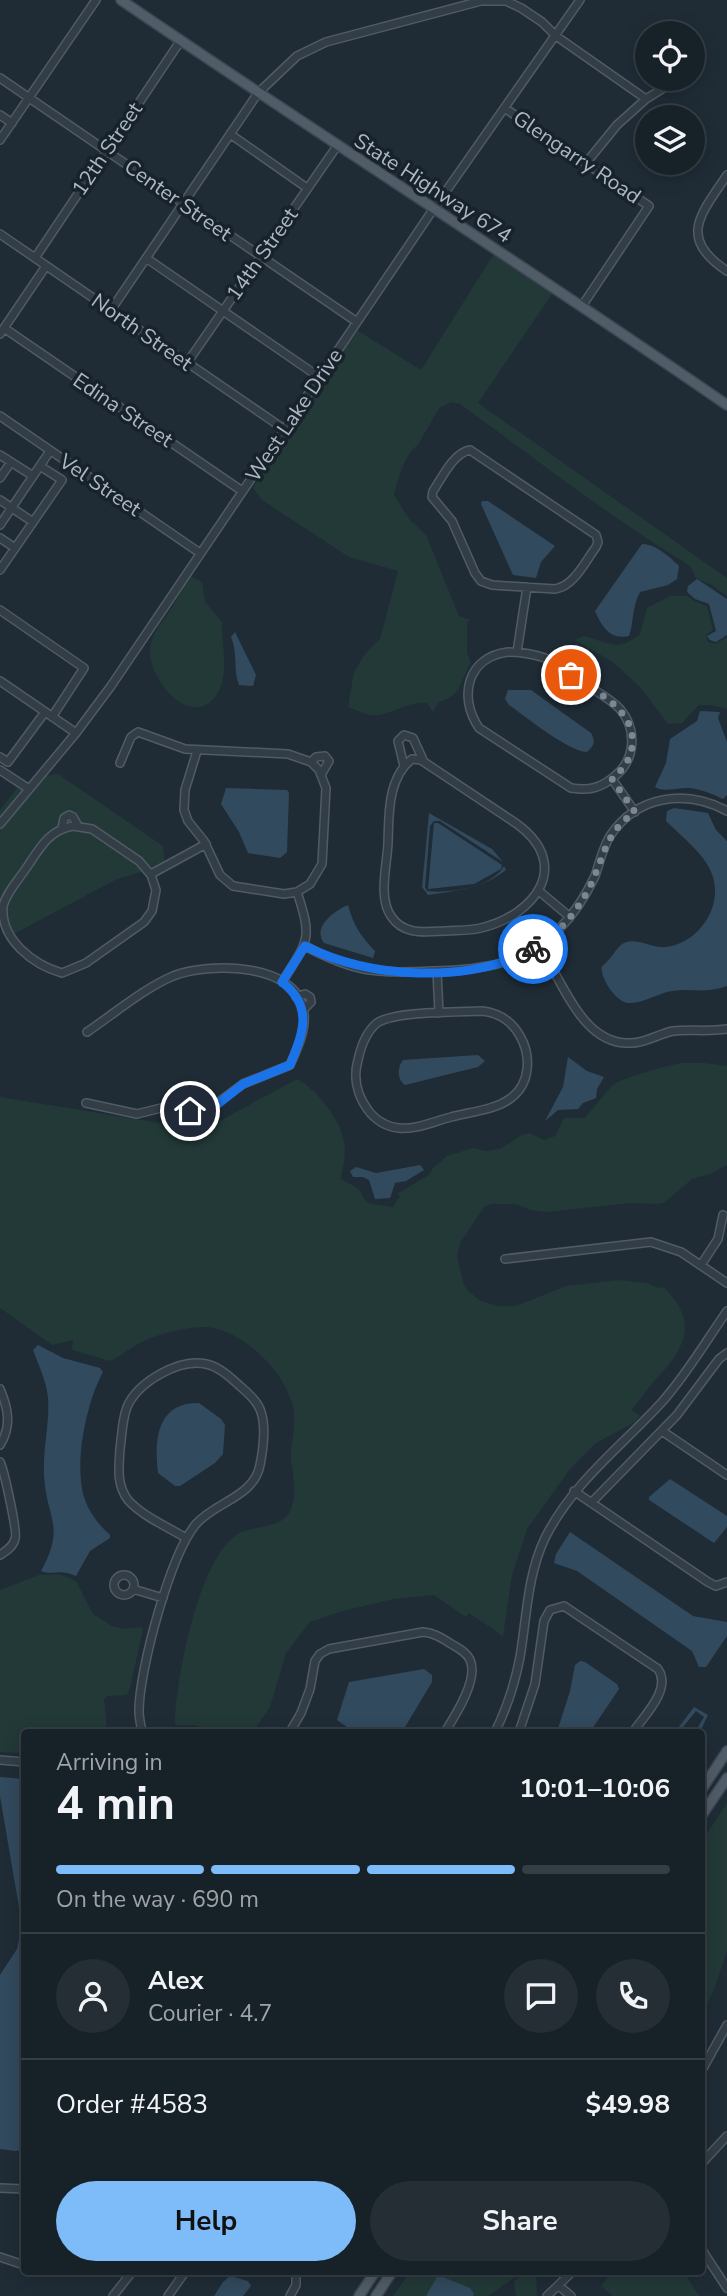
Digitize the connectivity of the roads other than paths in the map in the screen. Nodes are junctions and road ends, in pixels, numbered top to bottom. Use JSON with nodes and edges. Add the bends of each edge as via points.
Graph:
{"nodes":[{"id":1,"x":96,"y":0,"type":"edge"},
{"id":2,"x":121,"y":0,"type":"edge"},
{"id":3,"x":580,"y":0,"type":"edge"},
{"id":4,"x":556,"y":36,"type":"junction"},
{"id":5,"x":181,"y":40,"type":"junction"},
{"id":6,"x":0,"y":78,"type":"edge"},
{"id":7,"x":659,"y":91,"type":"edge"},
{"id":8,"x":258,"y":93,"type":"junction"},
{"id":9,"x":30,"y":98,"type":"junction"},
{"id":10,"x":646,"y":99,"type":"junction"},
{"id":11,"x":506,"y":109,"type":"junction"},
{"id":12,"x":0,"y":116,"type":"edge"},
{"id":13,"x":12,"y":123,"type":"junction"},
{"id":14,"x":230,"y":134,"type":"junction"},
{"id":15,"x":0,"y":140,"type":"edge"},
{"id":16,"x":337,"y":146,"type":"junction"},
{"id":17,"x":106,"y":150,"type":"junction"},
{"id":18,"x":586,"y":163,"type":"junction"},
{"id":19,"x":727,"y":175,"type":"edge"},
{"id":20,"x":307,"y":188,"type":"junction"},
{"id":21,"x":184,"y":204,"type":"junction"},
{"id":22,"x":434,"y":210,"type":"junction"},
{"id":23,"x":0,"y":234,"type":"edge"},
{"id":24,"x":260,"y":256,"type":"junction"},
{"id":25,"x":35,"y":258,"type":"junction"},
{"id":26,"x":146,"y":258,"type":"junction"},
{"id":27,"x":46,"y":265,"type":"junction"},
{"id":28,"x":727,"y":271,"type":"edge"},
{"id":29,"x":582,"y":306,"type":"junction"},
{"id":30,"x":111,"y":310,"type":"junction"},
{"id":31,"x":223,"y":311,"type":"junction"},
{"id":32,"x":357,"y":322,"type":"junction"},
{"id":33,"x":2,"y":331,"type":"edge"},
{"id":34,"x":187,"y":363,"type":"junction"},
{"id":35,"x":319,"y":377,"type":"junction"},
{"id":36,"x":727,"y":405,"type":"edge"},
{"id":37,"x":0,"y":416,"type":"edge"},
{"id":38,"x":284,"y":429,"type":"junction"},
{"id":39,"x":50,"y":451,"type":"junction"},
{"id":40,"x":0,"y":454,"type":"edge"},
{"id":41,"x":11,"y":462,"type":"junction"},
{"id":42,"x":40,"y":466,"type":"junction"},
{"id":43,"x":33,"y":476,"type":"junction"},
{"id":44,"x":0,"y":478,"type":"edge"},
{"id":45,"x":242,"y":491,"type":"junction"},
{"id":46,"x":0,"y":500,"type":"edge"},
{"id":47,"x":12,"y":508,"type":"junction"},
{"id":48,"x":33,"y":523,"type":"junction"},
{"id":49,"x":0,"y":525,"type":"edge"},
{"id":50,"x":0,"y":538,"type":"edge"},
{"id":51,"x":15,"y":548,"type":"junction"},
{"id":52,"x":200,"y":552,"type":"junction"},
{"id":53,"x":0,"y":569,"type":"edge"},
{"id":54,"x":527,"y":587,"type":"junction"},
{"id":55,"x":0,"y":610,"type":"edge"},
{"id":56,"x":517,"y":652,"type":"junction"},
{"id":57,"x":0,"y":681,"type":"edge"},
{"id":58,"x":45,"y":712,"type":"junction"},
{"id":59,"x":52,"y":717,"type":"junction"},
{"id":60,"x":76,"y":733,"type":"junction"},
{"id":61,"x":197,"y":751,"type":"junction"},
{"id":62,"x":0,"y":757,"type":"edge"},
{"id":63,"x":311,"y":762,"type":"junction"},
{"id":64,"x":424,"y":762,"type":"junction"},
{"id":65,"x":120,"y":763,"type":"dead end"},
{"id":66,"x":404,"y":766,"type":"junction"},
{"id":67,"x":0,"y":770,"type":"edge"},
{"id":68,"x":321,"y":775,"type":"junction"},
{"id":69,"x":612,"y":779,"type":"junction"},
{"id":70,"x":29,"y":789,"type":"junction"},
{"id":71,"x":727,"y":811,"type":"edge"},
{"id":72,"x":635,"y":812,"type":"junction"},
{"id":73,"x":0,"y":824,"type":"edge"},
{"id":74,"x":78,"y":826,"type":"junction"},
{"id":75,"x":62,"y":828,"type":"junction"},
{"id":76,"x":206,"y":844,"type":"junction"},
{"id":77,"x":151,"y":874,"type":"junction"},
{"id":78,"x":539,"y":891,"type":"junction"},
{"id":79,"x":297,"y":892,"type":"junction"},
{"id":80,"x":1,"y":916,"type":"edge"},
{"id":81,"x":570,"y":916,"type":"junction"},
{"id":82,"x":2,"y":932,"type":"edge"},
{"id":83,"x":305,"y":946,"type":"junction"},
{"id":84,"x":539,"y":946,"type":"junction"},
{"id":85,"x":437,"y":971,"type":"junction"},
{"id":86,"x":282,"y":982,"type":"junction"},
{"id":87,"x":439,"y":1013,"type":"junction"},
{"id":88,"x":727,"y":1029,"type":"edge"},
{"id":89,"x":87,"y":1032,"type":"dead end"},
{"id":90,"x":86,"y":1103,"type":"dead end"},
{"id":91,"x":723,"y":1216,"type":"dead end"},
{"id":92,"x":505,"y":1259,"type":"dead end"},
{"id":93,"x":701,"y":1265,"type":"junction"},
{"id":94,"x":727,"y":1283,"type":"edge"},
{"id":95,"x":727,"y":1311,"type":"edge"},
{"id":96,"x":727,"y":1353,"type":"edge"},
{"id":97,"x":0,"y":1389,"type":"edge"},
{"id":98,"x":662,"y":1431,"type":"junction"},
{"id":99,"x":0,"y":1445,"type":"edge"},
{"id":100,"x":0,"y":1462,"type":"edge"},
{"id":101,"x":727,"y":1475,"type":"edge"},
{"id":102,"x":574,"y":1491,"type":"junction"},
{"id":103,"x":591,"y":1503,"type":"junction"},
{"id":104,"x":186,"y":1538,"type":"junction"},
{"id":105,"x":0,"y":1555,"type":"edge"},
{"id":106,"x":727,"y":1583,"type":"edge"},
{"id":107,"x":133,"y":1589,"type":"dead end"},
{"id":108,"x":163,"y":1598,"type":"junction"},
{"id":109,"x":142,"y":1729,"type":"edge"},
{"id":110,"x":292,"y":1729,"type":"edge"},
{"id":111,"x":447,"y":1729,"type":"edge"},
{"id":112,"x":496,"y":1729,"type":"edge"},
{"id":113,"x":520,"y":1729,"type":"edge"},
{"id":114,"x":634,"y":1729,"type":"edge"},
{"id":115,"x":727,"y":1751,"type":"edge"},
{"id":116,"x":0,"y":1760,"type":"edge"},
{"id":117,"x":21,"y":1762,"type":"edge"},
{"id":118,"x":727,"y":1778,"type":"edge"},
{"id":119,"x":705,"y":1784,"type":"edge"},
{"id":120,"x":705,"y":1811,"type":"edge"},
{"id":121,"x":727,"y":2025,"type":"edge"},
{"id":122,"x":705,"y":2065,"type":"edge"},
{"id":123,"x":727,"y":2136,"type":"edge"},
{"id":124,"x":705,"y":2161,"type":"edge"},
{"id":125,"x":0,"y":2188,"type":"edge"},
{"id":126,"x":21,"y":2189,"type":"edge"},
{"id":127,"x":705,"y":2254,"type":"edge"},
{"id":128,"x":0,"y":2257,"type":"edge"},
{"id":129,"x":21,"y":2264,"type":"edge"},
{"id":130,"x":130,"y":2275,"type":"edge"},
{"id":131,"x":183,"y":2275,"type":"edge"},
{"id":132,"x":296,"y":2275,"type":"edge"},
{"id":133,"x":373,"y":2275,"type":"edge"},
{"id":134,"x":390,"y":2275,"type":"edge"},
{"id":135,"x":569,"y":2275,"type":"edge"},
{"id":136,"x":559,"y":2286,"type":"junction"},
{"id":137,"x":727,"y":2288,"type":"edge"},
{"id":138,"x":113,"y":2296,"type":"edge"},
{"id":139,"x":168,"y":2296,"type":"edge"},
{"id":140,"x":290,"y":2296,"type":"edge"},
{"id":141,"x":359,"y":2296,"type":"edge"},
{"id":142,"x":376,"y":2296,"type":"edge"},
{"id":143,"x":547,"y":2296,"type":"edge"},
{"id":144,"x":571,"y":2296,"type":"edge"}],
"edges":[{"from":1,"to":9,"type":"street"},
{"from":2,"to":5,"type":"main road","name":"State Highway 674"},
{"from":3,"to":4,"type":"street","name":"West Lake Drive"},
{"from":4,"to":8,"type":"street","via":[[521,8],[506,1],[481,1],[326,42],[297,56]]},
{"from":4,"to":10,"type":"street"},
{"from":4,"to":11,"type":"street","name":"West Lake Drive"},
{"from":5,"to":8,"type":"main road","name":"State Highway 674"},
{"from":5,"to":17,"type":"street","name":"12th Street"},
{"from":6,"to":9,"type":"street","name":"Center Street"},
{"from":7,"to":10,"type":"street"},
{"from":8,"to":14,"type":"street"},
{"from":8,"to":16,"type":"main road","name":"State Highway 674"},
{"from":9,"to":13,"type":"street"},
{"from":9,"to":17,"type":"street","name":"Center Street"},
{"from":10,"to":18,"type":"street"},
{"from":11,"to":18,"type":"street","name":"Glengarry Road"},
{"from":11,"to":22,"type":"street","name":"West Lake Drive"},
{"from":12,"to":13,"type":"street"},
{"from":13,"to":15,"type":"street"},
{"from":14,"to":20,"type":"street"},
{"from":14,"to":21,"type":"street"},
{"from":16,"to":20,"type":"street","name":"14th Street"},
{"from":16,"to":22,"type":"main road","name":"State Highway 674"},
{"from":17,"to":21,"type":"street","name":"Center Street"},
{"from":17,"to":25,"type":"street","name":"12th Street"},
{"from":18,"to":29,"type":"street","name":"Glengarry Road","via":[[649,206]]},
{"from":19,"to":28,"type":"street","via":[[702,213],[695,239],[705,254]]},
{"from":20,"to":24,"type":"street","name":"14th Street"},
{"from":21,"to":24,"type":"street","name":"Center Street"},
{"from":21,"to":26,"type":"street"},
{"from":22,"to":29,"type":"main road","name":"State Highway 674"},
{"from":22,"to":32,"type":"street","name":"West Lake Drive"},
{"from":23,"to":25,"type":"street","name":"North Street"},
{"from":24,"to":31,"type":"street","name":"14th Street"},
{"from":24,"to":32,"type":"street","name":"Center Street"},
{"from":25,"to":27,"type":"street","name":"North Street"},
{"from":26,"to":30,"type":"street"},
{"from":26,"to":31,"type":"street"},
{"from":27,"to":30,"type":"street","name":"North Street"},
{"from":27,"to":33,"type":"street"},
{"from":29,"to":36,"type":"main road","name":"State Highway 674"},
{"from":30,"to":34,"type":"street","name":"North Street"},
{"from":31,"to":34,"type":"street","name":"14th Street"},
{"from":31,"to":35,"type":"street"},
{"from":32,"to":35,"type":"street","name":"West Lake Drive"},
{"from":33,"to":45,"type":"street","name":"Edina Street"},
{"from":34,"to":38,"type":"street","name":"North Street"},
{"from":35,"to":38,"type":"street","name":"West Lake Drive"},
{"from":37,"to":39,"type":"street","name":"Vel Street"},
{"from":38,"to":45,"type":"street","name":"West Lake Drive"},
{"from":39,"to":42,"type":"street"},
{"from":39,"to":52,"type":"street","name":"Vel Street"},
{"from":40,"to":41,"type":"street"},
{"from":41,"to":43,"type":"street"},
{"from":41,"to":44,"type":"street"},
{"from":42,"to":43,"type":"street"},
{"from":42,"to":48,"type":"street","via":[[62,480]]},
{"from":43,"to":47,"type":"street"},
{"from":45,"to":52,"type":"street","name":"West Lake Drive"},
{"from":46,"to":47,"type":"street"},
{"from":47,"to":48,"type":"street"},
{"from":47,"to":49,"type":"street"},
{"from":48,"to":51,"type":"street"},
{"from":50,"to":51,"type":"street"},
{"from":51,"to":53,"type":"street"},
{"from":52,"to":60,"type":"street","name":"West Lake Drive"},
{"from":54,"to":54,"type":"street","via":[[563,588],[570,583],[596,547],[596,535],[470,450],[462,451],[433,491],[433,501],[448,513],[481,581]]},
{"from":54,"to":56,"type":"street"},
{"from":55,"to":59,"type":"street","via":[[84,668]]},
{"from":56,"to":69,"type":"street","via":[[549,660],[620,710],[633,740],[628,760]]},
{"from":56,"to":69,"type":"street","via":[[488,657],[471,678],[467,699],[479,728],[571,788],[597,788]]},
{"from":57,"to":58,"type":"street"},
{"from":58,"to":59,"type":"street"},
{"from":58,"to":62,"type":"street","via":[[8,762]]},
{"from":59,"to":60,"type":"street"},
{"from":60,"to":70,"type":"street","name":"West Lake Drive"},
{"from":61,"to":63,"type":"street","via":[[288,754]]},
{"from":61,"to":65,"type":"street","via":[[138,732],[131,737]]},
{"from":61,"to":76,"type":"street","via":[[183,802],[188,821]]},
{"from":63,"to":68,"type":"street"},
{"from":63,"to":68,"type":"street","via":[[325,756],[329,761]]},
{"from":64,"to":66,"type":"street","via":[[412,759]]},
{"from":64,"to":66,"type":"street","via":[[413,737],[404,735],[398,741]]},
{"from":64,"to":78,"type":"street","via":[[535,840],[545,871]]},
{"from":66,"to":78,"type":"street","via":[[389,811],[383,895],[391,917],[419,932],[481,928],[510,916]]},
{"from":67,"to":70,"type":"street"},
{"from":68,"to":79,"type":"street","via":[[326,788],[321,864],[310,884]]},
{"from":69,"to":72,"type":"street"},
{"from":70,"to":73,"type":"street","name":"West Lake Drive"},
{"from":71,"to":72,"type":"street","via":[[710,802],[678,797]]},
{"from":72,"to":81,"type":"street","via":[[610,836],[587,893]]},
{"from":74,"to":75,"type":"street"},
{"from":74,"to":75,"type":"street","via":[[69,815]]},
{"from":74,"to":77,"type":"street","via":[[92,829]]},
{"from":75,"to":80,"type":"street","via":[[45,841],[4,903]]},
{"from":76,"to":77,"type":"street"},
{"from":76,"to":79,"type":"street","via":[[219,875],[233,886]]},
{"from":77,"to":82,"type":"street","via":[[155,900],[144,922],[67,972],[39,963]]},
{"from":78,"to":81,"type":"street"},
{"from":79,"to":83,"type":"street","via":[[308,928]]},
{"from":80,"to":82,"type":"street"},
{"from":81,"to":84,"type":"street"},
{"from":83,"to":85,"type":"street","via":[[363,968]]},
{"from":83,"to":86,"type":"street"},
{"from":84,"to":85,"type":"street","via":[[476,970]]},
{"from":84,"to":88,"type":"street","via":[[586,1024],[603,1037],[638,1043],[671,1031]]},
{"from":85,"to":87,"type":"street"},
{"from":86,"to":89,"type":"street","via":[[245,968],[193,970],[172,976]]},
{"from":86,"to":90,"type":"street","via":[[303,1010],[301,1040],[290,1065],[243,1084],[214,1107],[190,1111],[165,1107],[137,1114]]},
{"from":87,"to":87,"type":"street","via":[[386,1018],[365,1038],[356,1080],[365,1107],[380,1121],[413,1127],[490,1107],[511,1098],[525,1079],[526,1049],[507,1020],[482,1011]]},
{"from":91,"to":93,"type":"street","via":[[720,1233]]},
{"from":92,"to":93,"type":"street","via":[[651,1242],[672,1247]]},
{"from":93,"to":94,"type":"street"},
{"from":95,"to":102,"type":"street","via":[[673,1389]]},
{"from":96,"to":98,"type":"street"},
{"from":97,"to":99,"type":"street","via":[[9,1420]]},
{"from":98,"to":101,"type":"street"},
{"from":98,"to":103,"type":"street"},
{"from":100,"to":105,"type":"street","via":[[17,1531],[10,1548]]},
{"from":102,"to":103,"type":"street"},
{"from":102,"to":112,"type":"street","via":[[555,1519],[535,1565],[515,1680]]},
{"from":103,"to":106,"type":"street","via":[[708,1582],[716,1586]]},
{"from":104,"to":104,"type":"street","via":[[127,1499],[118,1474],[123,1418],[137,1390],[153,1377],[199,1363],[220,1369],[257,1404],[262,1414],[262,1448],[251,1485],[216,1506]]},
{"from":104,"to":108,"type":"street"},
{"from":107,"to":108,"type":"street"},
{"from":108,"to":109,"type":"street","via":[[147,1658],[139,1711]]},
{"from":110,"to":111,"type":"street","via":[[320,1654],[423,1632],[444,1639],[471,1661],[473,1670],[464,1699]]},
{"from":113,"to":114,"type":"street","via":[[535,1684],[544,1621],[550,1610],[564,1606],[662,1675],[663,1687]]},
{"from":115,"to":119,"type":"main road"},
{"from":116,"to":117,"type":"street"},
{"from":118,"to":120,"type":"main road"},
{"from":121,"to":122,"type":"street"},
{"from":123,"to":124,"type":"street"},
{"from":125,"to":126,"type":"street"},
{"from":127,"to":137,"type":"street"},
{"from":128,"to":129,"type":"street"},
{"from":130,"to":138,"type":"street"},
{"from":131,"to":139,"type":"street"},
{"from":132,"to":140,"type":"street"},
{"from":133,"to":141,"type":"main road"},
{"from":134,"to":142,"type":"main road"},
{"from":135,"to":136,"type":"street"},
{"from":136,"to":143,"type":"street"},
{"from":136,"to":144,"type":"street"}]}
